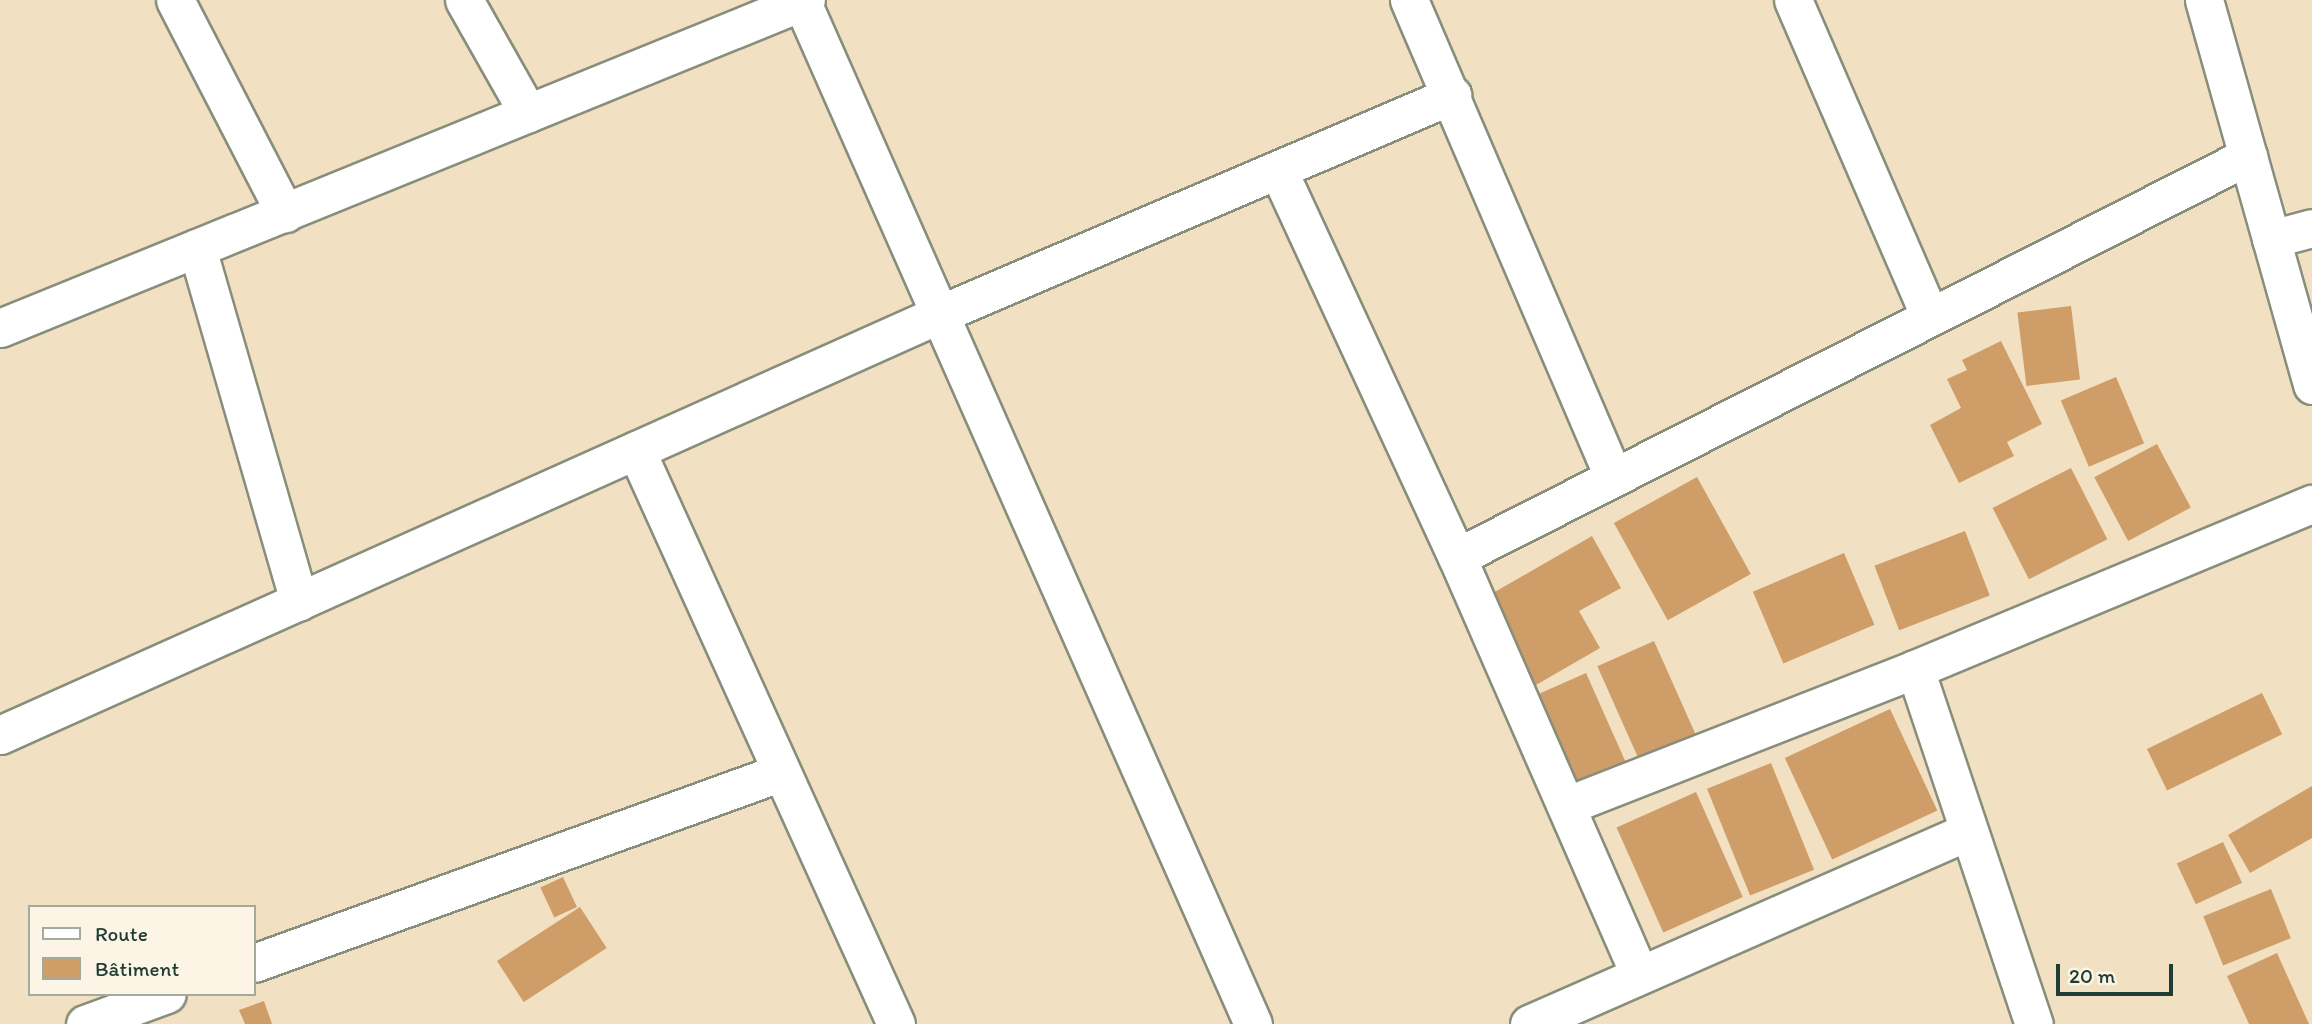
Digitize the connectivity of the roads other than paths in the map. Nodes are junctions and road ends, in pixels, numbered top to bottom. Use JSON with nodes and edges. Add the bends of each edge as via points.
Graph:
{"nodes":[{"id":1,"x":175,"y":0,"type":"edge"},
{"id":2,"x":464,"y":0,"type":"edge"},
{"id":3,"x":1409,"y":0,"type":"edge"},
{"id":4,"x":1793,"y":0,"type":"edge"},
{"id":5,"x":2204,"y":0,"type":"edge"},
{"id":6,"x":803,"y":1,"type":"edge"},
{"id":7,"x":1452,"y":95,"type":"junction"},
{"id":8,"x":528,"y":113,"type":"junction"},
{"id":9,"x":2248,"y":156,"type":"junction"},
{"id":10,"x":1279,"y":172,"type":"junction"},
{"id":11,"x":285,"y":213,"type":"junction"},
{"id":12,"x":2312,"y":228,"type":"edge"},
{"id":13,"x":2271,"y":240,"type":"junction"},
{"id":14,"x":197,"y":248,"type":"junction"},
{"id":15,"x":942,"y":313,"type":"junction"},
{"id":16,"x":1928,"y":314,"type":"junction"},
{"id":17,"x":0,"y":328,"type":"edge"},
{"id":18,"x":2312,"y":385,"type":"edge"},
{"id":19,"x":636,"y":450,"type":"junction"},
{"id":20,"x":1613,"y":476,"type":"junction"},
{"id":21,"x":2312,"y":504,"type":"edge"},
{"id":22,"x":1457,"y":556,"type":"junction"},
{"id":23,"x":299,"y":602,"type":"junction"},
{"id":24,"x":1915,"y":669,"type":"junction"},
{"id":25,"x":0,"y":736,"type":"edge"},
{"id":26,"x":779,"y":773,"type":"junction"},
{"id":27,"x":1568,"y":805,"type":"junction"},
{"id":28,"x":1969,"y":831,"type":"junction"},
{"id":29,"x":256,"y":962,"type":"edge"},
{"id":30,"x":1639,"y":974,"type":"junction"},
{"id":31,"x":162,"y":996,"type":"edge"},
{"id":32,"x":85,"y":1024,"type":"edge"},
{"id":33,"x":896,"y":1024,"type":"edge"},
{"id":34,"x":1253,"y":1024,"type":"edge"},
{"id":35,"x":1529,"y":1024,"type":"edge"},
{"id":36,"x":2034,"y":1024,"type":"edge"}],
"edges":[{"from":1,"to":11,"type":"street"},
{"from":2,"to":8,"type":"street"},
{"from":3,"to":7,"type":"street"},
{"from":4,"to":16,"type":"street"},
{"from":5,"to":9,"type":"street"},
{"from":6,"to":8,"type":"street"},
{"from":6,"to":15,"type":"street"},
{"from":7,"to":10,"type":"street"},
{"from":7,"to":20,"type":"street"},
{"from":8,"to":11,"type":"street"},
{"from":9,"to":13,"type":"street"},
{"from":9,"to":16,"type":"street"},
{"from":10,"to":15,"type":"street"},
{"from":10,"to":22,"type":"street"},
{"from":11,"to":14,"type":"street"},
{"from":12,"to":13,"type":"street"},
{"from":13,"to":18,"type":"street"},
{"from":14,"to":17,"type":"street"},
{"from":14,"to":23,"type":"street"},
{"from":15,"to":19,"type":"street"},
{"from":15,"to":34,"type":"street"},
{"from":16,"to":20,"type":"street"},
{"from":19,"to":23,"type":"street"},
{"from":19,"to":26,"type":"street"},
{"from":20,"to":22,"type":"street"},
{"from":21,"to":24,"type":"street"},
{"from":22,"to":27,"type":"street"},
{"from":23,"to":25,"type":"street"},
{"from":24,"to":27,"type":"street"},
{"from":24,"to":28,"type":"street"},
{"from":26,"to":29,"type":"street"},
{"from":26,"to":33,"type":"street"},
{"from":27,"to":30,"type":"street"},
{"from":28,"to":30,"type":"street"},
{"from":28,"to":36,"type":"street"},
{"from":30,"to":35,"type":"street"},
{"from":31,"to":32,"type":"street"}]}
